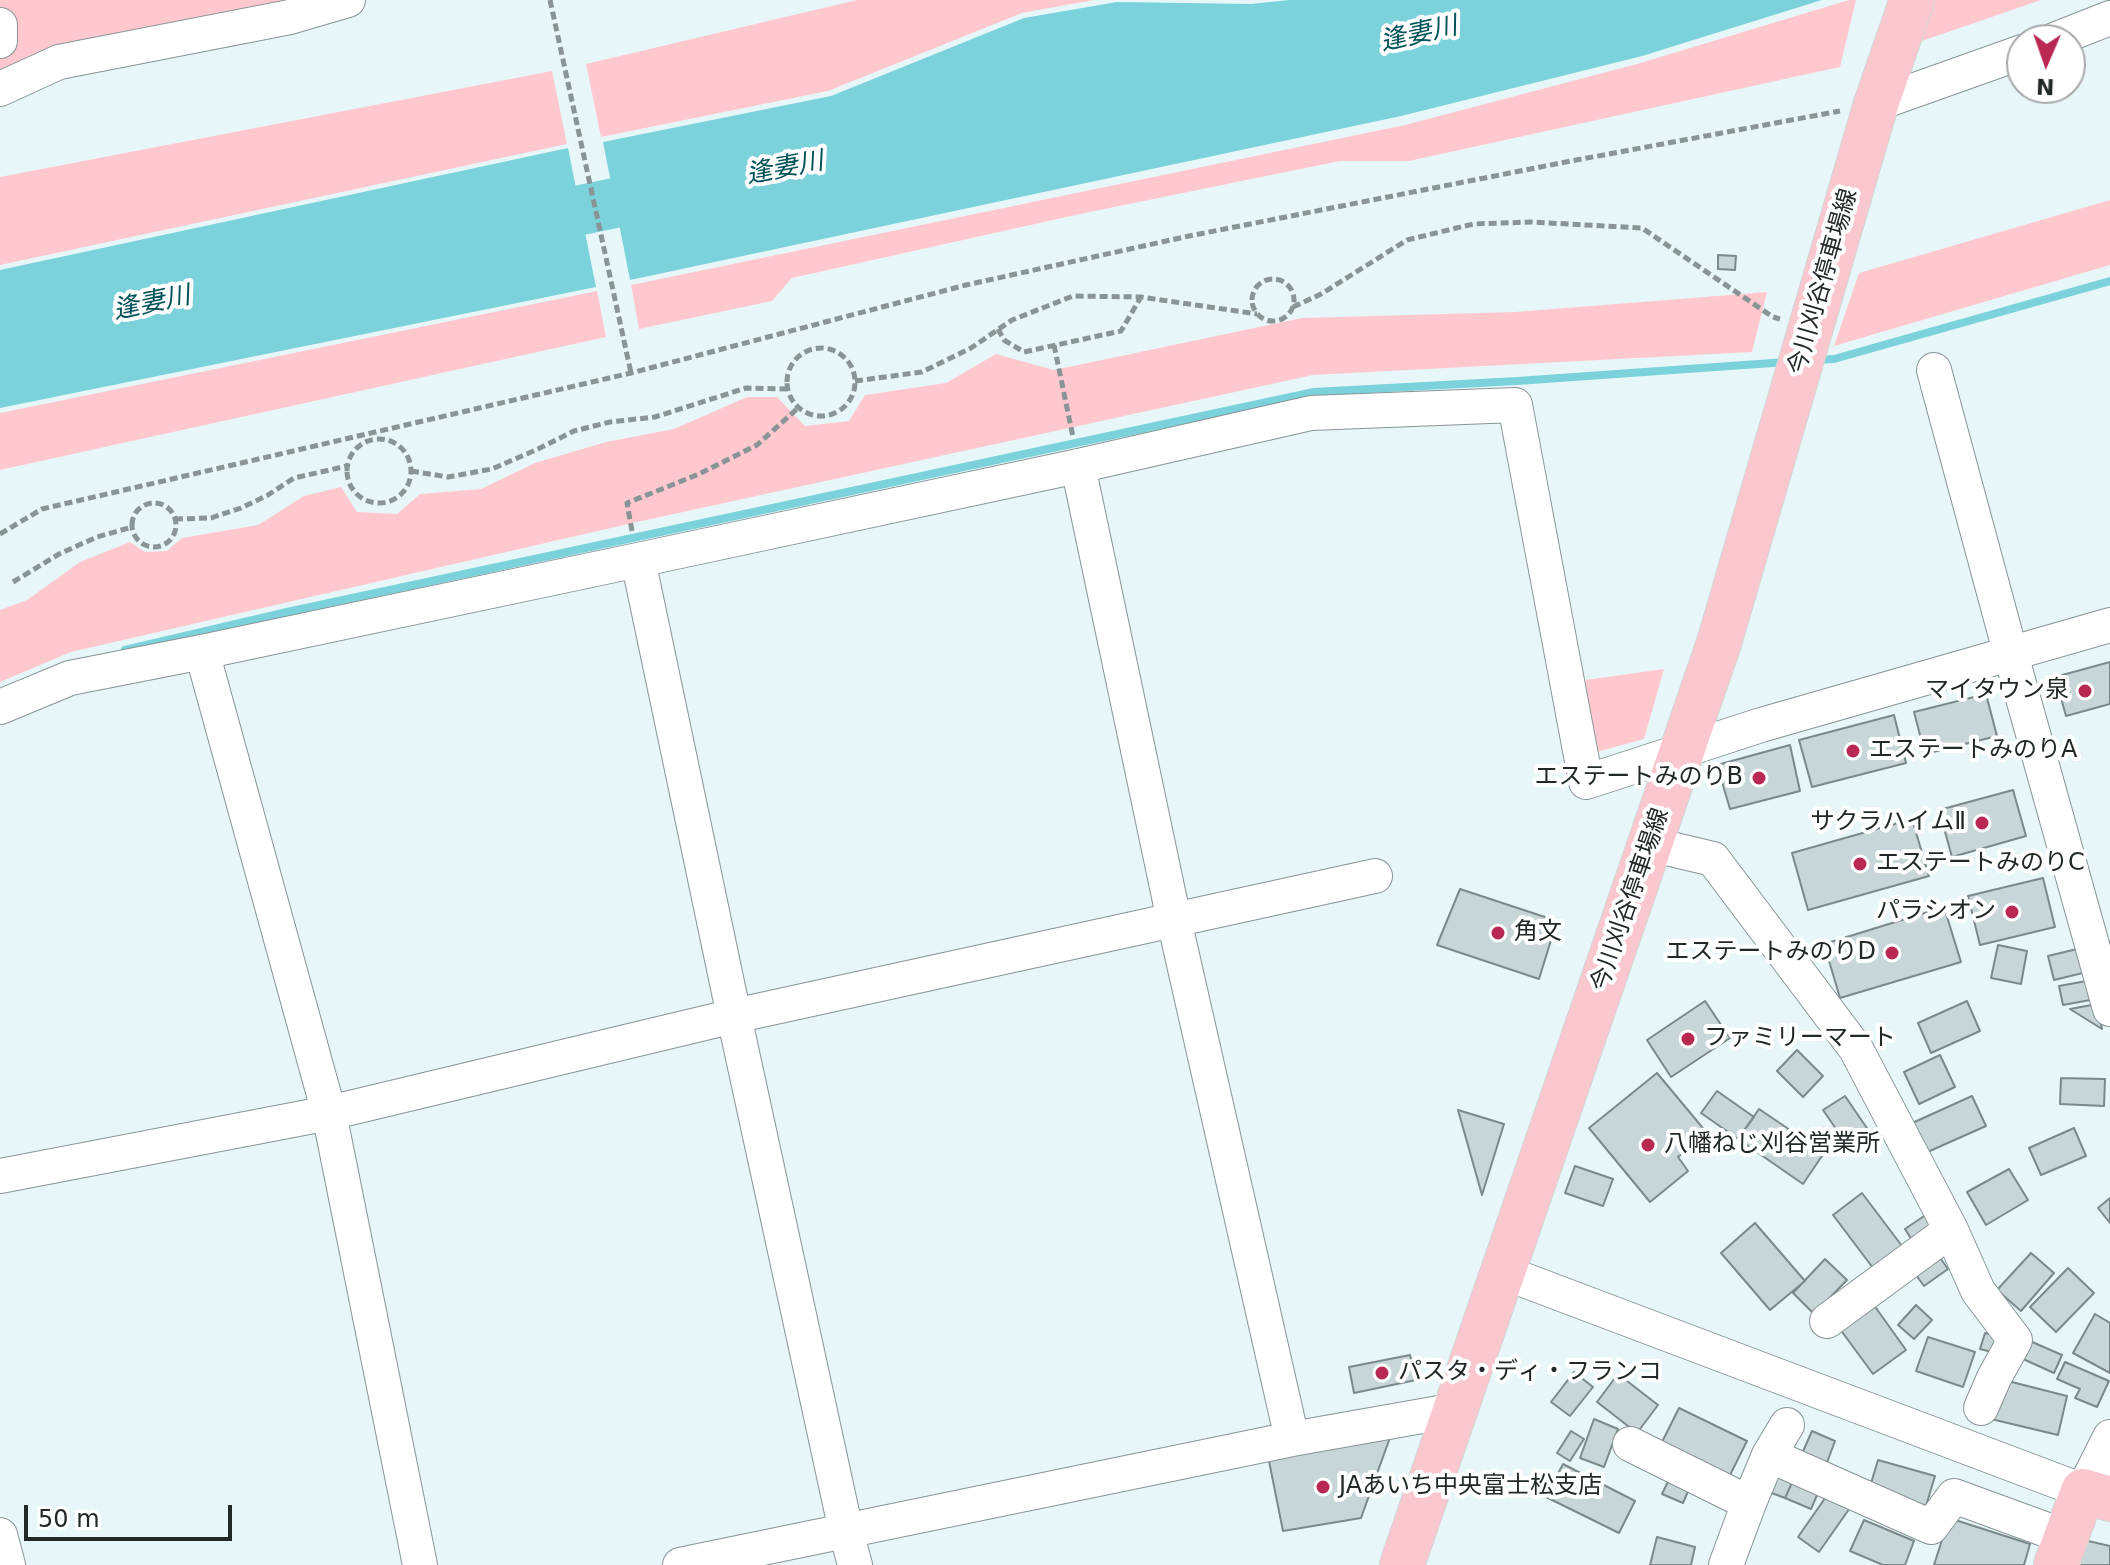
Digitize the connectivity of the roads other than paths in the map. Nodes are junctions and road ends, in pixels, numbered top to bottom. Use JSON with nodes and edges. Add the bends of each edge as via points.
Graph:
{"nodes":[{"id":1,"x":348,"y":0,"type":"edge"},
{"id":2,"x":1912,"y":0,"type":"edge"},
{"id":3,"x":2110,"y":18,"type":"edge"},
{"id":4,"x":0,"y":25,"type":"edge"},
{"id":5,"x":2086,"y":27,"type":"edge"},
{"id":6,"x":0,"y":41,"type":"edge"},
{"id":7,"x":2006,"y":58,"type":"edge"},
{"id":8,"x":1,"y":86,"type":"edge"},
{"id":9,"x":1876,"y":104,"type":"junction"},
{"id":10,"x":1934,"y":370,"type":"dead end"},
{"id":11,"x":1075,"y":450,"type":"junction"},
{"id":12,"x":638,"y":560,"type":"junction"},
{"id":13,"x":2110,"y":625,"type":"edge"},
{"id":14,"x":202,"y":652,"type":"junction"},
{"id":15,"x":2011,"y":655,"type":"junction"},
{"id":16,"x":0,"y":707,"type":"edge"},
{"id":17,"x":1682,"y":752,"type":"junction"},
{"id":18,"x":1650,"y":844,"type":"junction"},
{"id":19,"x":1375,"y":876,"type":"dead end"},
{"id":20,"x":1174,"y":920,"type":"junction"},
{"id":21,"x":2110,"y":1009,"type":"edge"},
{"id":22,"x":734,"y":1016,"type":"junction"},
{"id":23,"x":329,"y":1113,"type":"junction"},
{"id":24,"x":0,"y":1176,"type":"edge"},
{"id":25,"x":1951,"y":1230,"type":"junction"},
{"id":26,"x":1503,"y":1272,"type":"junction"},
{"id":27,"x":1827,"y":1321,"type":"dead end"},
{"id":28,"x":1981,"y":1408,"type":"dead end"},
{"id":29,"x":1456,"y":1410,"type":"junction"},
{"id":30,"x":1787,"y":1425,"type":"dead end"},
{"id":31,"x":2110,"y":1437,"type":"edge"},
{"id":32,"x":1292,"y":1439,"type":"junction"},
{"id":33,"x":1630,"y":1444,"type":"dead end"},
{"id":34,"x":1769,"y":1455,"type":"junction"},
{"id":35,"x":2096,"y":1495,"type":"edge"},
{"id":36,"x":1749,"y":1503,"type":"junction"},
{"id":37,"x":846,"y":1531,"type":"junction"},
{"id":38,"x":0,"y":1535,"type":"edge"},
{"id":39,"x":2061,"y":1551,"type":"edge"},
{"id":40,"x":8,"y":1565,"type":"edge"},
{"id":41,"x":420,"y":1565,"type":"edge"},
{"id":42,"x":680,"y":1565,"type":"edge"},
{"id":43,"x":855,"y":1565,"type":"edge"},
{"id":44,"x":1402,"y":1565,"type":"edge"},
{"id":45,"x":1726,"y":1565,"type":"edge"}],
"edges":[{"from":1,"to":8,"type":"street","via":[[290,17],[59,62]]},
{"from":2,"to":9,"type":"main road","name":"今川刈谷停車場線"},
{"from":3,"to":5,"type":"street"},
{"from":4,"to":6,"type":"street"},
{"from":7,"to":9,"type":"street"},
{"from":9,"to":17,"type":"main road","name":"今川刈谷停車場線","via":[[1719,643]]},
{"from":10,"to":15,"type":"street"},
{"from":11,"to":12,"type":"street"},
{"from":11,"to":17,"type":"street","via":[[1311,413],[1515,405],[1586,782]]},
{"from":11,"to":20,"type":"street"},
{"from":12,"to":14,"type":"street"},
{"from":12,"to":22,"type":"street"},
{"from":13,"to":15,"type":"street"},
{"from":14,"to":16,"type":"street","via":[[70,678]]},
{"from":14,"to":23,"type":"street"},
{"from":15,"to":17,"type":"street"},
{"from":15,"to":21,"type":"street"},
{"from":17,"to":18,"type":"main road","name":"今川刈谷停車場線"},
{"from":18,"to":25,"type":"street","via":[[1713,859],[1856,1049]]},
{"from":18,"to":26,"type":"main road","name":"今川刈谷停車場線"},
{"from":19,"to":20,"type":"street"},
{"from":20,"to":22,"type":"street"},
{"from":20,"to":32,"type":"street"},
{"from":22,"to":23,"type":"street"},
{"from":22,"to":37,"type":"street"},
{"from":23,"to":24,"type":"street"},
{"from":23,"to":41,"type":"street"},
{"from":25,"to":27,"type":"street"},
{"from":25,"to":28,"type":"street","via":[[1978,1291],[2015,1340]]},
{"from":26,"to":29,"type":"main road","name":"今川刈谷停車場線"},
{"from":26,"to":35,"type":"street"},
{"from":29,"to":32,"type":"street"},
{"from":29,"to":44,"type":"main road","name":"今川刈谷停車場線"},
{"from":30,"to":34,"type":"street"},
{"from":31,"to":35,"type":"street"},
{"from":32,"to":37,"type":"street"},
{"from":33,"to":36,"type":"street"},
{"from":34,"to":36,"type":"street"},
{"from":34,"to":39,"type":"street","via":[[1931,1527],[1956,1488]]},
{"from":35,"to":39,"type":"main road"},
{"from":36,"to":45,"type":"street"},
{"from":37,"to":42,"type":"street"},
{"from":37,"to":43,"type":"street"},
{"from":38,"to":40,"type":"street"}]}
